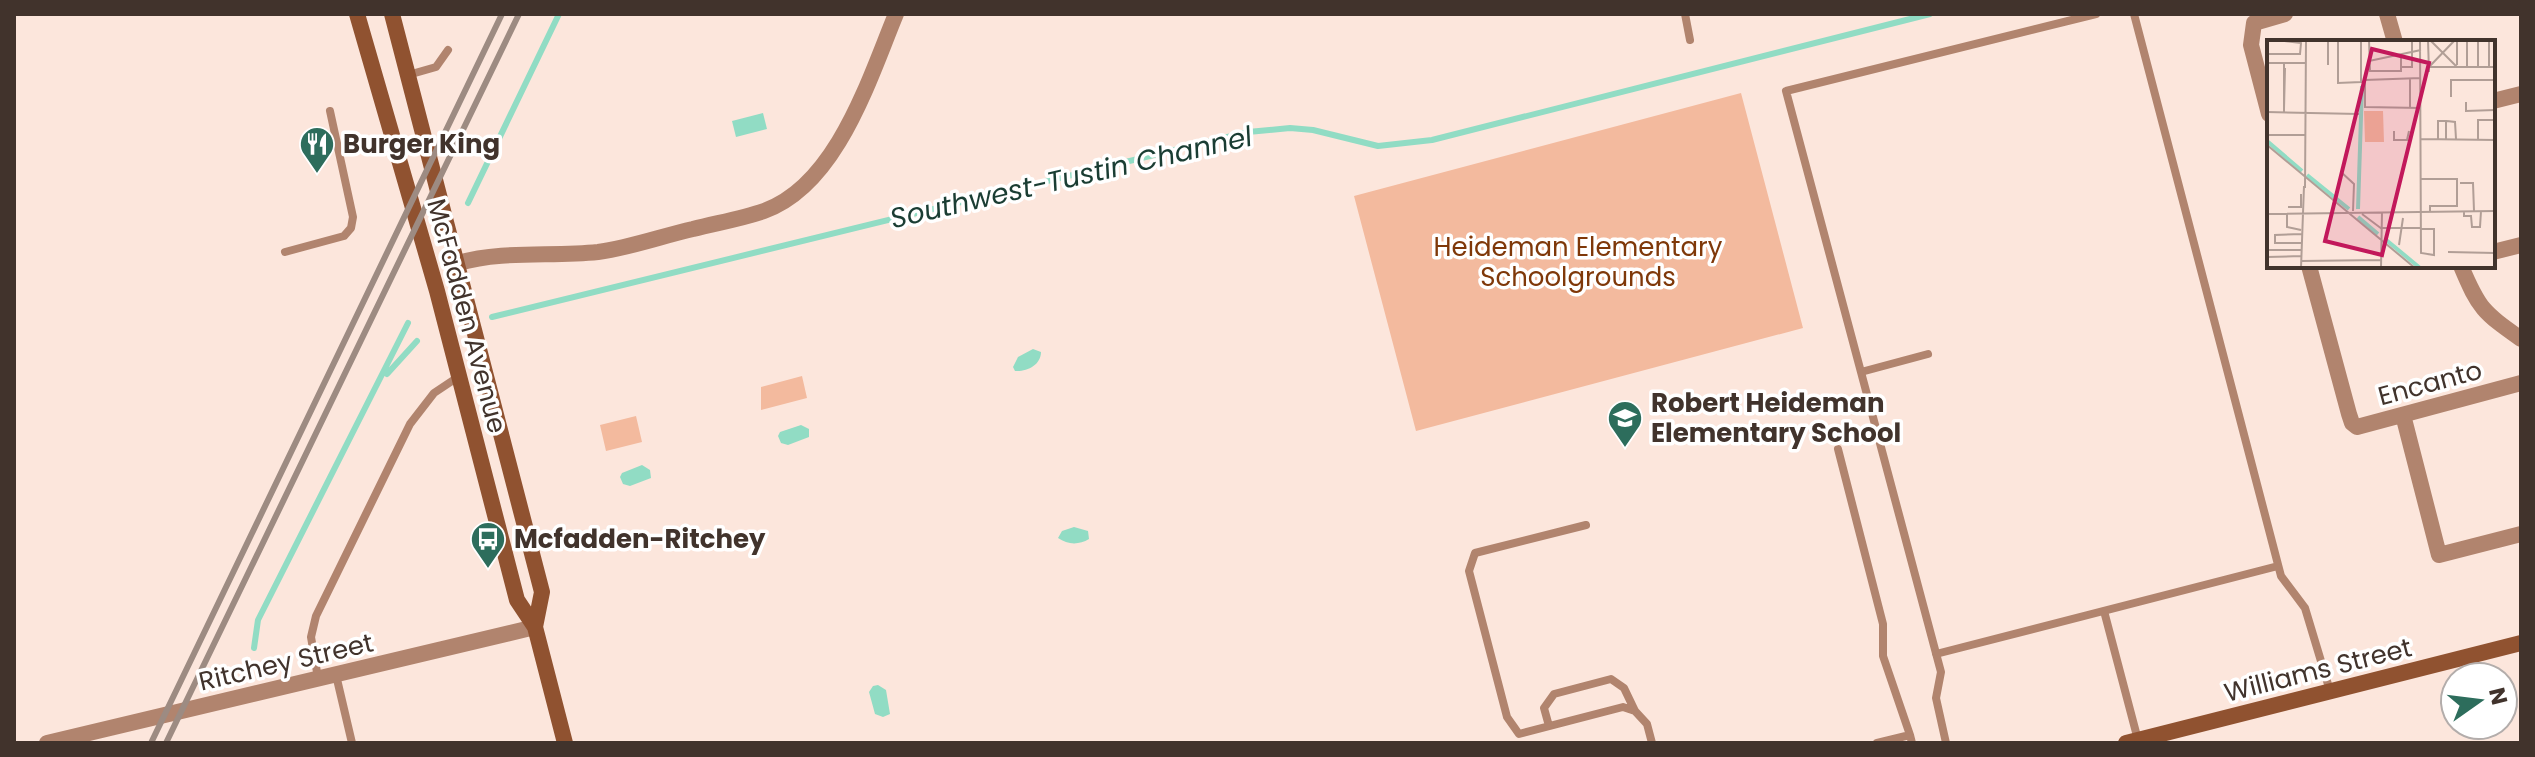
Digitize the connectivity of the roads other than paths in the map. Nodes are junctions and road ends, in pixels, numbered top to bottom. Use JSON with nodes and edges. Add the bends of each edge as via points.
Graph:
{"nodes":[{"id":1,"x":357,"y":14,"type":"edge"},
{"id":2,"x":392,"y":14,"type":"edge"},
{"id":3,"x":896,"y":14,"type":"edge"},
{"id":4,"x":1685,"y":14,"type":"edge"},
{"id":5,"x":2096,"y":14,"type":"edge"},
{"id":6,"x":2134,"y":14,"type":"edge"},
{"id":7,"x":2285,"y":14,"type":"edge"},
{"id":8,"x":2387,"y":14,"type":"edge"},
{"id":9,"x":1690,"y":40,"type":"dead end"},
{"id":10,"x":2394,"y":40,"type":"edge"},
{"id":11,"x":448,"y":50,"type":"dead end"},
{"id":12,"x":408,"y":75,"type":"junction"},
{"id":13,"x":2521,"y":94,"type":"edge"},
{"id":14,"x":2495,"y":100,"type":"edge"},
{"id":15,"x":2267,"y":106,"type":"edge"},
{"id":16,"x":330,"y":111,"type":"dead end"},
{"id":17,"x":2521,"y":245,"type":"edge"},
{"id":18,"x":285,"y":252,"type":"dead end"},
{"id":19,"x":2495,"y":252,"type":"edge"},
{"id":20,"x":458,"y":263,"type":"junction"},
{"id":21,"x":2310,"y":268,"type":"edge"},
{"id":22,"x":2462,"y":268,"type":"edge"},
{"id":23,"x":2521,"y":339,"type":"edge"},
{"id":24,"x":1928,"y":354,"type":"dead end"},
{"id":25,"x":1861,"y":372,"type":"junction"},
{"id":26,"x":458,"y":377,"type":"junction"},
{"id":27,"x":2521,"y":383,"type":"edge"},
{"id":28,"x":2403,"y":415,"type":"junction"},
{"id":29,"x":1838,"y":449,"type":"dead end"},
{"id":30,"x":1586,"y":525,"type":"dead end"},
{"id":31,"x":2521,"y":534,"type":"edge"},
{"id":32,"x":2278,"y":566,"type":"junction"},
{"id":33,"x":2104,"y":611,"type":"junction"},
{"id":34,"x":535,"y":627,"type":"junction"},
{"id":35,"x":2521,"y":643,"type":"edge"},
{"id":36,"x":1936,"y":654,"type":"junction"},
{"id":37,"x":336,"y":675,"type":"junction"},
{"id":38,"x":318,"y":679,"type":"junction"},
{"id":39,"x":2330,"y":691,"type":"junction"},
{"id":40,"x":1635,"y":711,"type":"junction"},
{"id":41,"x":1549,"y":726,"type":"junction"},
{"id":42,"x":1911,"y":739,"type":"edge"},
{"id":43,"x":2132,"y":742,"type":"edge"},
{"id":44,"x":47,"y":743,"type":"edge"},
{"id":45,"x":352,"y":743,"type":"edge"},
{"id":46,"x":565,"y":743,"type":"edge"},
{"id":47,"x":1652,"y":743,"type":"edge"},
{"id":48,"x":1877,"y":743,"type":"edge"},
{"id":49,"x":1946,"y":743,"type":"edge"}],
"edges":[{"from":1,"to":26,"type":"main road","name":"McFadden Avenue"},
{"from":2,"to":12,"type":"main road","name":"McFadden Avenue"},
{"from":3,"to":20,"type":"street","via":[[837,144],[798,193],[765,211],[599,252]]},
{"from":4,"to":9,"type":"lane"},
{"from":5,"to":25,"type":"lane","via":[[1786,91]]},
{"from":6,"to":32,"type":"lane"},
{"from":7,"to":15,"type":"street","via":[[2259,20],[2252,30]]},
{"from":8,"to":10,"type":"street"},
{"from":11,"to":12,"type":"lane","via":[[436,67]]},
{"from":12,"to":20,"type":"main road","name":"McFadden Avenue"},
{"from":13,"to":14,"type":"street"},
{"from":16,"to":18,"type":"lane","via":[[351,228],[344,236]]},
{"from":17,"to":19,"type":"street"},
{"from":20,"to":34,"type":"main road","name":"McFadden Avenue","via":[[542,592]]},
{"from":21,"to":28,"type":"street","name":"Encanto","via":[[2352,423],[2357,427]]},
{"from":22,"to":23,"type":"street","via":[[2486,315]]},
{"from":24,"to":25,"type":"lane"},
{"from":25,"to":36,"type":"lane"},
{"from":26,"to":34,"type":"main road","name":"McFadden Avenue","via":[[517,600]]},
{"from":26,"to":38,"type":"lane","via":[[434,393],[410,424],[316,616],[311,637]]},
{"from":27,"to":28,"type":"street","name":"Encanto"},
{"from":28,"to":31,"type":"street","via":[[2439,555]]},
{"from":29,"to":42,"type":"lane","via":[[1883,624],[1883,656]]},
{"from":30,"to":41,"type":"lane","via":[[1475,553],[1469,571],[1507,717],[1519,734]]},
{"from":32,"to":33,"type":"lane"},
{"from":32,"to":39,"type":"lane","via":[[2305,608]]},
{"from":33,"to":36,"type":"lane"},
{"from":33,"to":43,"type":"lane"},
{"from":34,"to":37,"type":"street","name":"Ritchey Street"},
{"from":34,"to":46,"type":"main road","name":"McFadden Avenue"},
{"from":35,"to":39,"type":"main road","name":"Williams Street"},
{"from":36,"to":49,"type":"lane","via":[[1941,672],[1936,698]]},
{"from":37,"to":38,"type":"street","name":"Ritchey Street"},
{"from":37,"to":45,"type":"lane"},
{"from":38,"to":44,"type":"street","name":"Ritchey Street"},
{"from":39,"to":43,"type":"main road","name":"Williams Street"},
{"from":40,"to":41,"type":"lane","via":[[1623,707]]},
{"from":40,"to":41,"type":"lane","via":[[1624,688],[1611,679],[1554,694],[1544,708]]},
{"from":40,"to":47,"type":"lane","via":[[1647,724]]},
{"from":42,"to":48,"type":"lane"}]}
